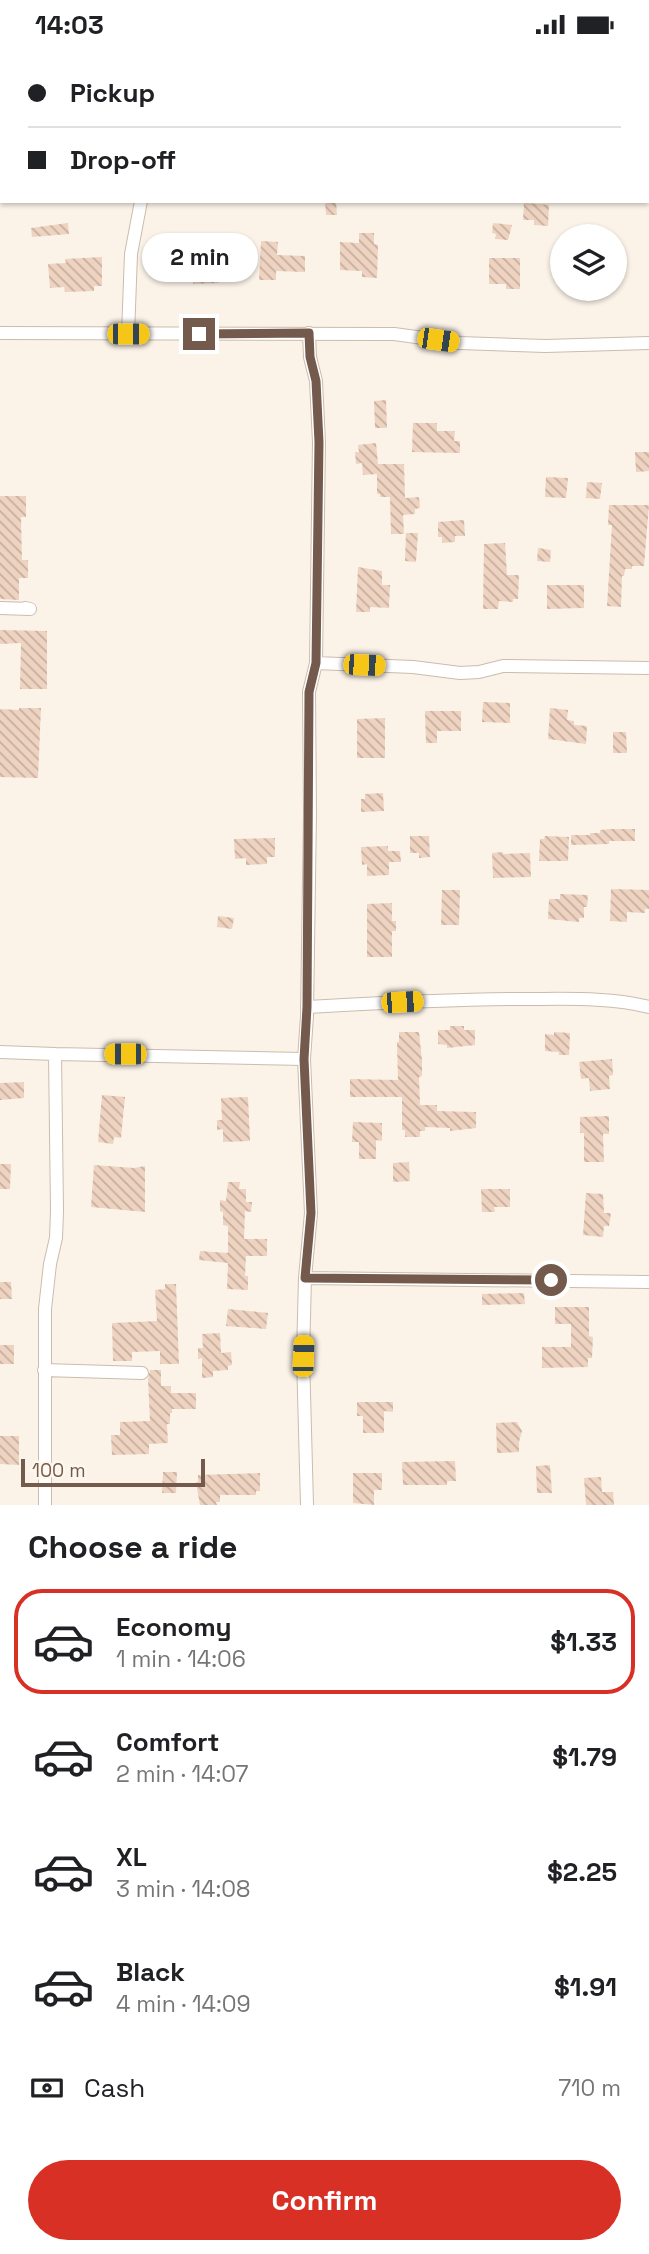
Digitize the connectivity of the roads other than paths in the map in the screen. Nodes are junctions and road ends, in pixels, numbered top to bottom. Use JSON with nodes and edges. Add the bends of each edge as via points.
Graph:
{"nodes":[{"id":1,"x":141,"y":203,"type":"edge"},
{"id":2,"x":0,"y":333,"type":"edge"},
{"id":3,"x":309,"y":333,"type":"junction"},
{"id":4,"x":128,"y":334,"type":"junction"},
{"id":5,"x":649,"y":343,"type":"edge"},
{"id":6,"x":0,"y":608,"type":"edge"},
{"id":7,"x":25,"y":608,"type":"dead end"},
{"id":8,"x":316,"y":663,"type":"junction"},
{"id":9,"x":649,"y":669,"type":"edge"},
{"id":10,"x":307,"y":1007,"type":"junction"},
{"id":11,"x":649,"y":1007,"type":"edge"},
{"id":12,"x":0,"y":1052,"type":"edge"},
{"id":13,"x":55,"y":1054,"type":"junction"},
{"id":14,"x":304,"y":1059,"type":"junction"},
{"id":15,"x":305,"y":1278,"type":"junction"},
{"id":16,"x":649,"y":1282,"type":"edge"},
{"id":17,"x":44,"y":1370,"type":"junction"},
{"id":18,"x":142,"y":1373,"type":"dead end"},
{"id":19,"x":45,"y":1505,"type":"edge"},
{"id":20,"x":307,"y":1505,"type":"edge"}],
"edges":[{"from":1,"to":4,"type":"street","via":[[131,254]]},
{"from":2,"to":4,"type":"street"},
{"from":3,"to":4,"type":"street"},
{"from":3,"to":5,"type":"street","via":[[394,334],[460,343],[545,346]]},
{"from":3,"to":8,"type":"street","via":[[319,442]]},
{"from":6,"to":7,"type":"street"},
{"from":8,"to":9,"type":"street","via":[[460,673],[503,666]]},
{"from":8,"to":10,"type":"street","via":[[309,692]]},
{"from":10,"to":11,"type":"street","via":[[446,999],[563,999]]},
{"from":10,"to":14,"type":"street"},
{"from":12,"to":13,"type":"street"},
{"from":13,"to":14,"type":"street"},
{"from":13,"to":17,"type":"street","via":[[57,1211],[45,1309]]},
{"from":14,"to":15,"type":"street","via":[[311,1213]]},
{"from":15,"to":16,"type":"street"},
{"from":15,"to":20,"type":"street"},
{"from":17,"to":18,"type":"street"},
{"from":17,"to":19,"type":"street"}]}
